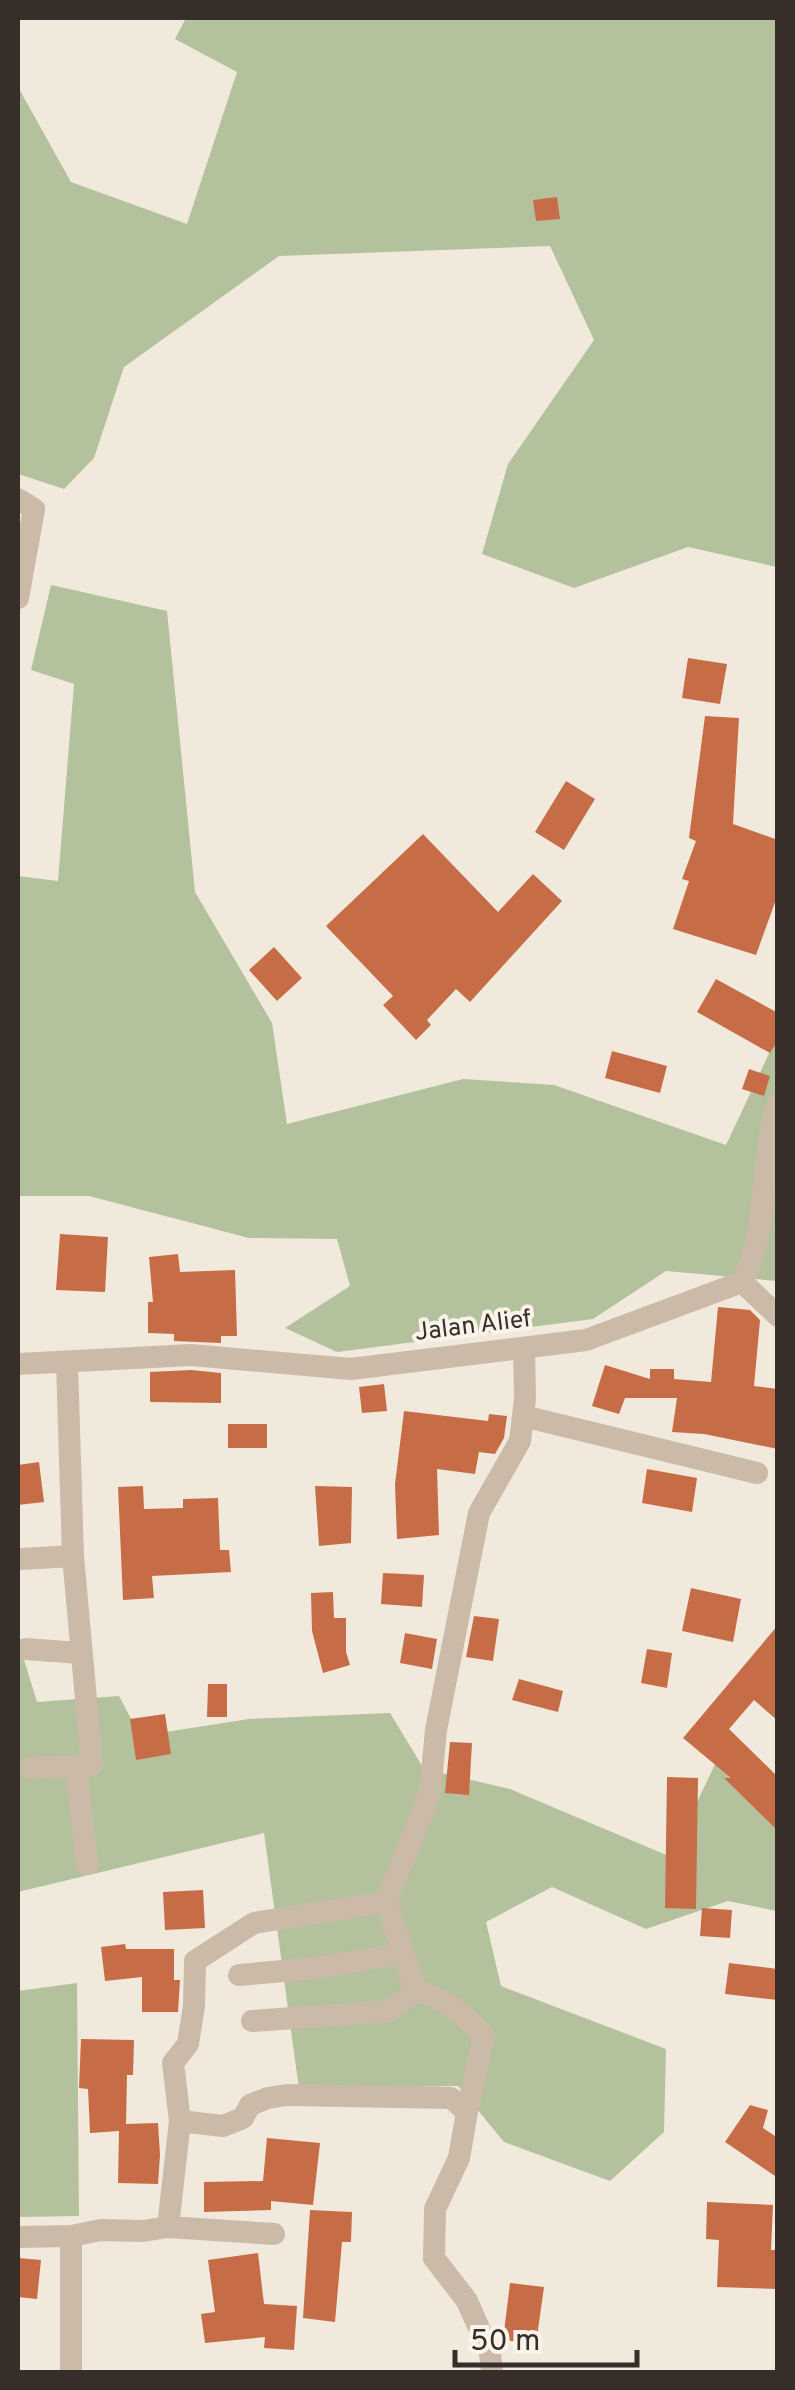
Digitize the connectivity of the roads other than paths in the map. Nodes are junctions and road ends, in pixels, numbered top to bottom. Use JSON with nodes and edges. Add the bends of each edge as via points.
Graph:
{"nodes":[{"id":1,"x":18,"y":499,"type":"edge"},
{"id":2,"x":18,"y":598,"type":"edge"},
{"id":3,"x":778,"y":1104,"type":"edge"},
{"id":4,"x":742,"y":1282,"type":"junction"},
{"id":5,"x":778,"y":1316,"type":"edge"},
{"id":6,"x":524,"y":1348,"type":"junction"},
{"id":7,"x":18,"y":1364,"type":"edge"},
{"id":8,"x":67,"y":1364,"type":"junction"},
{"id":9,"x":523,"y":1416,"type":"junction"},
{"id":10,"x":757,"y":1473,"type":"dead end"},
{"id":11,"x":72,"y":1556,"type":"junction"},
{"id":12,"x":21,"y":1559,"type":"dead end"},
{"id":13,"x":25,"y":1650,"type":"dead end"},
{"id":14,"x":80,"y":1654,"type":"junction"},
{"id":15,"x":76,"y":1766,"type":"junction"},
{"id":16,"x":32,"y":1768,"type":"dead end"},
{"id":17,"x":87,"y":1864,"type":"dead end"},
{"id":18,"x":386,"y":1902,"type":"junction"},
{"id":19,"x":403,"y":1954,"type":"junction"},
{"id":20,"x":239,"y":1975,"type":"dead end"},
{"id":21,"x":416,"y":1991,"type":"junction"},
{"id":22,"x":252,"y":2021,"type":"dead end"},
{"id":23,"x":467,"y":2112,"type":"junction"},
{"id":24,"x":180,"y":2122,"type":"junction"},
{"id":25,"x":168,"y":2227,"type":"junction"},
{"id":26,"x":274,"y":2234,"type":"dead end"},
{"id":27,"x":70,"y":2236,"type":"junction"},
{"id":28,"x":18,"y":2237,"type":"edge"},
{"id":29,"x":70,"y":2372,"type":"edge"},
{"id":30,"x":492,"y":2372,"type":"edge"}],
"edges":[{"from":1,"to":2,"type":"street","via":[[34,509]]},
{"from":3,"to":4,"type":"street","via":[[755,1257]]},
{"from":4,"to":5,"type":"street"},
{"from":4,"to":6,"type":"street","name":"Jalan Alief","via":[[586,1340]]},
{"from":6,"to":8,"type":"street","name":"Jalan Alief","via":[[350,1369],[190,1354]]},
{"from":6,"to":9,"type":"street"},
{"from":7,"to":8,"type":"street","name":"Jalan Alief"},
{"from":8,"to":11,"type":"street"},
{"from":9,"to":10,"type":"street"},
{"from":9,"to":18,"type":"street","via":[[520,1441],[480,1513],[436,1730],[430,1794]]},
{"from":11,"to":12,"type":"street"},
{"from":11,"to":14,"type":"street"},
{"from":13,"to":14,"type":"street"},
{"from":14,"to":15,"type":"street","via":[[92,1765]]},
{"from":15,"to":16,"type":"street"},
{"from":15,"to":17,"type":"street"},
{"from":18,"to":19,"type":"street"},
{"from":18,"to":24,"type":"street","via":[[254,1923],[195,1961],[188,2044],[173,2063]]},
{"from":19,"to":20,"type":"street"},
{"from":19,"to":21,"type":"street"},
{"from":21,"to":22,"type":"street","via":[[389,2011]]},
{"from":21,"to":23,"type":"street","via":[[438,1996],[484,2035]]},
{"from":23,"to":24,"type":"street","via":[[451,2098],[287,2096],[250,2105],[243,2118],[224,2126]]},
{"from":23,"to":30,"type":"street","via":[[459,2158],[435,2209],[434,2258],[467,2301]]},
{"from":24,"to":25,"type":"street"},
{"from":25,"to":26,"type":"street"},
{"from":25,"to":27,"type":"street"},
{"from":27,"to":28,"type":"street"},
{"from":27,"to":29,"type":"street"}]}
